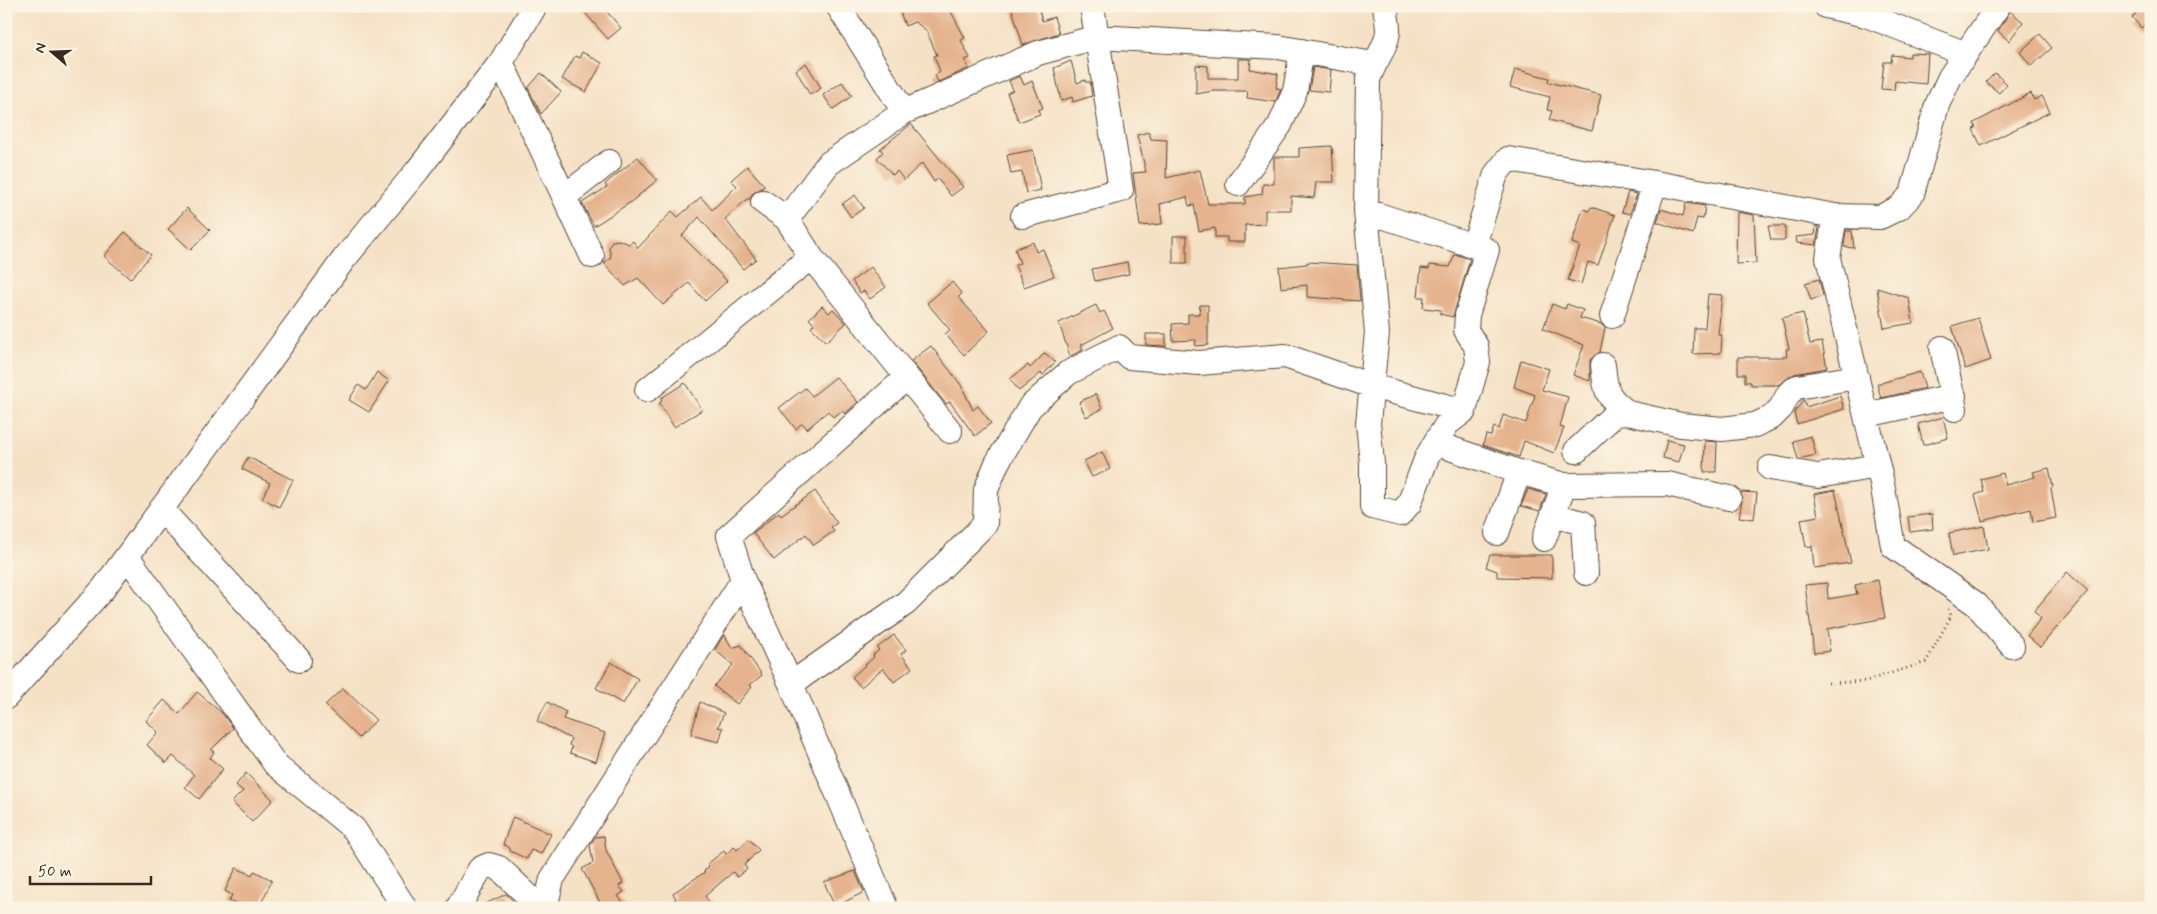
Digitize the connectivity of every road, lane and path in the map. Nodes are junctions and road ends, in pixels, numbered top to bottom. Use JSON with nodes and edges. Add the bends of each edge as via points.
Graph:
{"nodes":[{"id":1,"x":535,"y":6,"type":"edge"},
{"id":2,"x":838,"y":6,"type":"edge"},
{"id":3,"x":1092,"y":6,"type":"edge"},
{"id":4,"x":1385,"y":6,"type":"edge"},
{"id":5,"x":1826,"y":6,"type":"edge"},
{"id":6,"x":1998,"y":6,"type":"edge"},
{"id":7,"x":1097,"y":37,"type":"junction"},
{"id":8,"x":1302,"y":51,"type":"junction"},
{"id":9,"x":1966,"y":54,"type":"junction"},
{"id":10,"x":501,"y":62,"type":"junction"},
{"id":11,"x":1373,"y":64,"type":"junction"},
{"id":12,"x":904,"y":112,"type":"junction"},
{"id":13,"x":609,"y":162,"type":"dead end"},
{"id":14,"x":1655,"y":183,"type":"junction"},
{"id":15,"x":1238,"y":184,"type":"dead end"},
{"id":16,"x":565,"y":196,"type":"junction"},
{"id":17,"x":763,"y":202,"type":"dead end"},
{"id":18,"x":1366,"y":211,"type":"junction"},
{"id":19,"x":1023,"y":216,"type":"dead end"},
{"id":20,"x":1835,"y":216,"type":"junction"},
{"id":21,"x":787,"y":219,"type":"junction"},
{"id":22,"x":1474,"y":245,"type":"junction"},
{"id":23,"x":592,"y":256,"type":"dead end"},
{"id":24,"x":811,"y":257,"type":"junction"},
{"id":25,"x":1612,"y":316,"type":"dead end"},
{"id":26,"x":1942,"y":348,"type":"dead end"},
{"id":27,"x":1603,"y":366,"type":"dead end"},
{"id":28,"x":906,"y":377,"type":"junction"},
{"id":29,"x":1857,"y":377,"type":"junction"},
{"id":30,"x":1372,"y":386,"type":"junction"},
{"id":31,"x":646,"y":390,"type":"dead end"},
{"id":32,"x":1464,"y":411,"type":"junction"},
{"id":33,"x":1628,"y":413,"type":"junction"},
{"id":34,"x":1866,"y":415,"type":"junction"},
{"id":35,"x":950,"y":432,"type":"dead end"},
{"id":36,"x":1435,"y":443,"type":"junction"},
{"id":37,"x":1576,"y":451,"type":"dead end"},
{"id":38,"x":1878,"y":466,"type":"junction"},
{"id":39,"x":1770,"y":468,"type":"dead end"},
{"id":40,"x":1519,"y":472,"type":"junction"},
{"id":41,"x":1564,"y":485,"type":"junction"},
{"id":42,"x":1729,"y":498,"type":"dead end"},
{"id":43,"x":161,"y":509,"type":"junction"},
{"id":44,"x":1553,"y":515,"type":"junction"},
{"id":45,"x":1497,"y":533,"type":"dead end"},
{"id":46,"x":1544,"y":539,"type":"dead end"},
{"id":47,"x":126,"y":556,"type":"junction"},
{"id":48,"x":1586,"y":573,"type":"dead end"},
{"id":49,"x":743,"y":580,"type":"junction"},
{"id":50,"x":1948,"y":608,"type":"dead end"},
{"id":51,"x":2012,"y":646,"type":"dead end"},
{"id":52,"x":299,"y":660,"type":"dead end"},
{"id":53,"x":1828,"y":683,"type":"dead end"},
{"id":54,"x":791,"y":684,"type":"junction"},
{"id":55,"x":6,"y":697,"type":"edge"},
{"id":56,"x":405,"y":908,"type":"edge"},
{"id":57,"x":458,"y":908,"type":"edge"},
{"id":58,"x":541,"y":908,"type":"edge"},
{"id":59,"x":545,"y":908,"type":"edge"},
{"id":60,"x":886,"y":908,"type":"edge"}],
"edges":[{"from":1,"to":10,"type":"street"},
{"from":2,"to":12,"type":"street"},
{"from":3,"to":7,"type":"street"},
{"from":4,"to":11,"type":"street","via":[[1388,32],[1382,52]]},
{"from":5,"to":9,"type":"street","via":[[1866,15]]},
{"from":6,"to":9,"type":"street"},
{"from":7,"to":8,"type":"street","via":[[1278,46]]},
{"from":7,"to":12,"type":"street","via":[[1038,53]]},
{"from":7,"to":19,"type":"street","via":[[1121,190]]},
{"from":8,"to":11,"type":"street"},
{"from":8,"to":15,"type":"street","via":[[1295,91],[1280,125]]},
{"from":9,"to":20,"type":"street","via":[[1950,77],[1937,105],[1912,194],[1898,208],[1880,217]]},
{"from":10,"to":16,"type":"street"},
{"from":10,"to":43,"type":"street","via":[[344,259]]},
{"from":11,"to":18,"type":"street","via":[[1368,80]]},
{"from":12,"to":21,"type":"street","via":[[828,164]]},
{"from":13,"to":16,"type":"street"},
{"from":14,"to":20,"type":"street"},
{"from":14,"to":22,"type":"street","via":[[1508,159],[1496,174]]},
{"from":14,"to":25,"type":"street"},
{"from":16,"to":23,"type":"street"},
{"from":17,"to":21,"type":"street"},
{"from":18,"to":22,"type":"street"},
{"from":18,"to":30,"type":"street","via":[[1377,333]]},
{"from":20,"to":29,"type":"street","via":[[1828,258]]},
{"from":21,"to":24,"type":"street"},
{"from":22,"to":32,"type":"street","via":[[1487,250],[1467,316],[1466,330],[1476,346],[1478,362]]},
{"from":24,"to":28,"type":"street"},
{"from":24,"to":31,"type":"street"},
{"from":26,"to":34,"type":"street","via":[[1954,402]]},
{"from":27,"to":33,"type":"street","via":[[1606,391]]},
{"from":28,"to":35,"type":"street"},
{"from":28,"to":49,"type":"street","via":[[729,536]]},
{"from":29,"to":33,"type":"street","via":[[1798,387],[1789,393],[1776,412],[1755,425],[1722,429],[1681,425]]},
{"from":29,"to":34,"type":"street"},
{"from":30,"to":32,"type":"street"},
{"from":30,"to":36,"type":"street","via":[[1368,423],[1372,508],[1400,514],[1409,504]]},
{"from":30,"to":54,"type":"street","via":[[1285,356],[1199,364],[1129,356],[1119,347],[1068,373],[1030,407],[997,464],[986,490],[985,524],[906,602]]},
{"from":32,"to":36,"type":"street","via":[[1447,424]]},
{"from":33,"to":37,"type":"street","via":[[1615,414]]},
{"from":34,"to":38,"type":"street"},
{"from":36,"to":40,"type":"street"},
{"from":38,"to":39,"type":"street","via":[[1818,476]]},
{"from":38,"to":51,"type":"street","via":[[1893,546],[1976,604]]},
{"from":40,"to":41,"type":"street"},
{"from":40,"to":45,"type":"street"},
{"from":41,"to":42,"type":"street","via":[[1667,484]]},
{"from":41,"to":44,"type":"street"},
{"from":43,"to":47,"type":"street"},
{"from":43,"to":52,"type":"street"},
{"from":44,"to":46,"type":"street"},
{"from":44,"to":48,"type":"street","via":[[1583,522]]},
{"from":47,"to":55,"type":"street","via":[[103,589]]},
{"from":47,"to":56,"type":"street","via":[[276,764],[354,828]]},
{"from":49,"to":54,"type":"street"},
{"from":49,"to":59,"type":"street","via":[[552,879]]},
{"from":50,"to":53,"type":"path","via":[[1951,616],[1926,662],[1866,681]]},
{"from":54,"to":60,"type":"street"},
{"from":57,"to":58,"type":"street","via":[[480,869],[489,865],[499,868]]}]}
